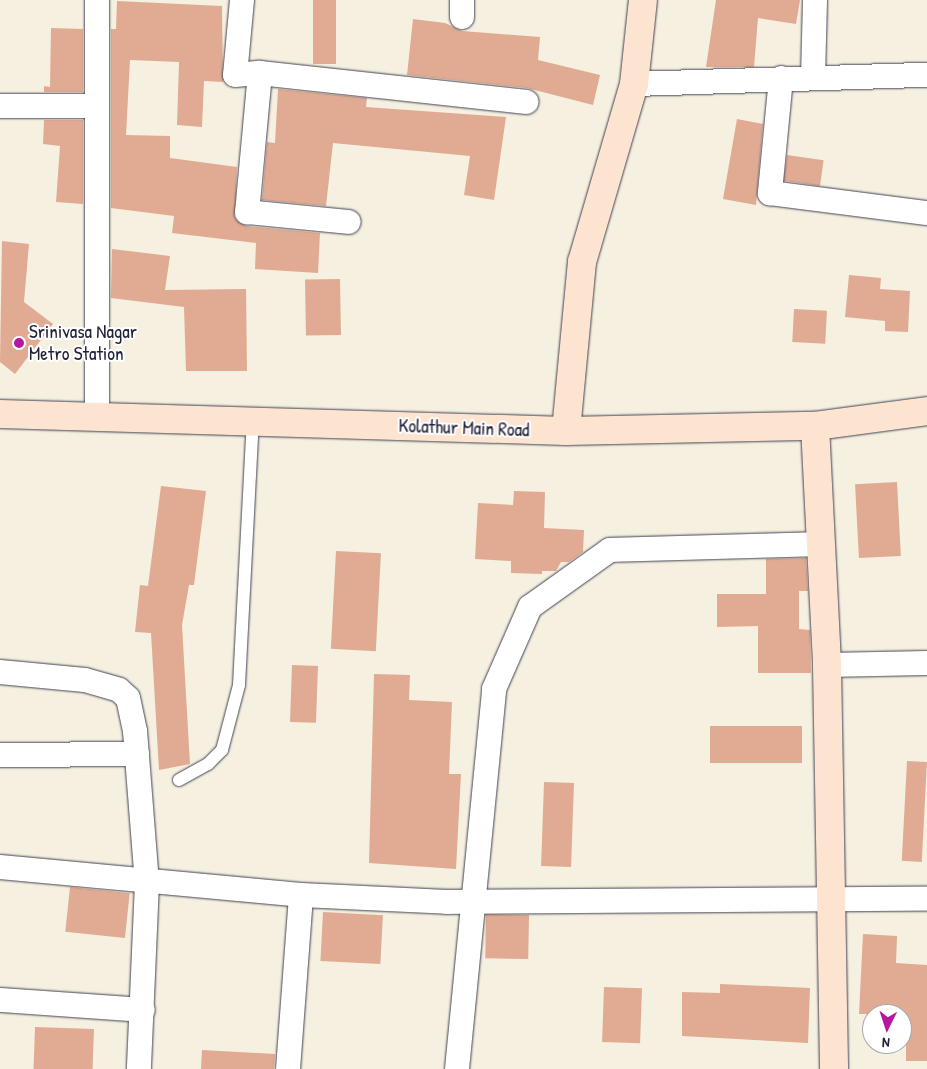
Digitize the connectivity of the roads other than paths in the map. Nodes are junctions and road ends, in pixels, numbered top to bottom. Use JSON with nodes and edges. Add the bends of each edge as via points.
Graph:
{"nodes":[{"id":1,"x":97,"y":0,"type":"edge"},
{"id":2,"x":242,"y":0,"type":"edge"},
{"id":3,"x":643,"y":0,"type":"edge"},
{"id":4,"x":816,"y":0,"type":"edge"},
{"id":5,"x":260,"y":73,"type":"junction"},
{"id":6,"x":927,"y":76,"type":"edge"},
{"id":7,"x":813,"y":77,"type":"junction"},
{"id":8,"x":781,"y":78,"type":"junction"},
{"id":9,"x":634,"y":84,"type":"junction"},
{"id":10,"x":526,"y":102,"type":"dead end"},
{"id":11,"x":0,"y":106,"type":"edge"},
{"id":12,"x":97,"y":106,"type":"junction"},
{"id":13,"x":927,"y":213,"type":"edge"},
{"id":14,"x":350,"y":222,"type":"dead end"},
{"id":15,"x":927,"y":411,"type":"edge"},
{"id":16,"x":0,"y":414,"type":"edge"},
{"id":17,"x":97,"y":414,"type":"junction"},
{"id":18,"x":253,"y":420,"type":"junction"},
{"id":19,"x":815,"y":426,"type":"junction"},
{"id":20,"x":566,"y":431,"type":"junction"},
{"id":21,"x":820,"y":544,"type":"junction"},
{"id":22,"x":927,"y":663,"type":"edge"},
{"id":23,"x":827,"y":665,"type":"junction"},
{"id":24,"x":0,"y":672,"type":"edge"},
{"id":25,"x":137,"y":754,"type":"junction"},
{"id":26,"x":0,"y":755,"type":"edge"},
{"id":27,"x":179,"y":780,"type":"dead end"},
{"id":28,"x":0,"y":867,"type":"edge"},
{"id":29,"x":147,"y":883,"type":"junction"},
{"id":30,"x":301,"y":895,"type":"junction"},
{"id":31,"x":830,"y":899,"type":"junction"},
{"id":32,"x":927,"y":899,"type":"edge"},
{"id":33,"x":471,"y":903,"type":"junction"},
{"id":34,"x":0,"y":1000,"type":"edge"},
{"id":35,"x":143,"y":1010,"type":"junction"},
{"id":36,"x":139,"y":1069,"type":"edge"},
{"id":37,"x":288,"y":1069,"type":"edge"},
{"id":38,"x":457,"y":1069,"type":"edge"},
{"id":39,"x":834,"y":1069,"type":"edge"}],
"edges":[{"from":1,"to":12,"type":"street"},
{"from":2,"to":5,"type":"street","via":[[236,75]]},
{"from":3,"to":9,"type":"street"},
{"from":4,"to":7,"type":"street"},
{"from":5,"to":10,"type":"street"},
{"from":5,"to":14,"type":"street","via":[[246,212]]},
{"from":6,"to":7,"type":"street"},
{"from":7,"to":8,"type":"street"},
{"from":8,"to":9,"type":"street"},
{"from":8,"to":13,"type":"street","via":[[770,193]]},
{"from":9,"to":20,"type":"street","via":[[582,262]]},
{"from":11,"to":12,"type":"street"},
{"from":12,"to":17,"type":"street"},
{"from":15,"to":19,"type":"street","name":"Kolathur Main Road"},
{"from":16,"to":17,"type":"street","name":"Kolathur Main Road"},
{"from":17,"to":18,"type":"street","name":"Kolathur Main Road"},
{"from":18,"to":20,"type":"street","name":"Kolathur Main Road"},
{"from":18,"to":27,"type":"lane","via":[[239,685],[222,750],[208,764]]},
{"from":19,"to":20,"type":"street","name":"Kolathur Main Road"},
{"from":19,"to":21,"type":"street"},
{"from":21,"to":23,"type":"street"},
{"from":21,"to":33,"type":"street","via":[[610,550],[530,607],[494,689]]},
{"from":22,"to":23,"type":"street"},
{"from":23,"to":31,"type":"street"},
{"from":24,"to":25,"type":"street","via":[[85,680],[119,690],[128,698]]},
{"from":25,"to":26,"type":"street"},
{"from":25,"to":29,"type":"street"},
{"from":28,"to":29,"type":"street"},
{"from":29,"to":30,"type":"street"},
{"from":29,"to":35,"type":"street"},
{"from":30,"to":33,"type":"street"},
{"from":30,"to":37,"type":"street"},
{"from":31,"to":32,"type":"street"},
{"from":31,"to":33,"type":"street"},
{"from":31,"to":39,"type":"street"},
{"from":33,"to":38,"type":"street"},
{"from":34,"to":35,"type":"street"},
{"from":35,"to":36,"type":"street"}]}
